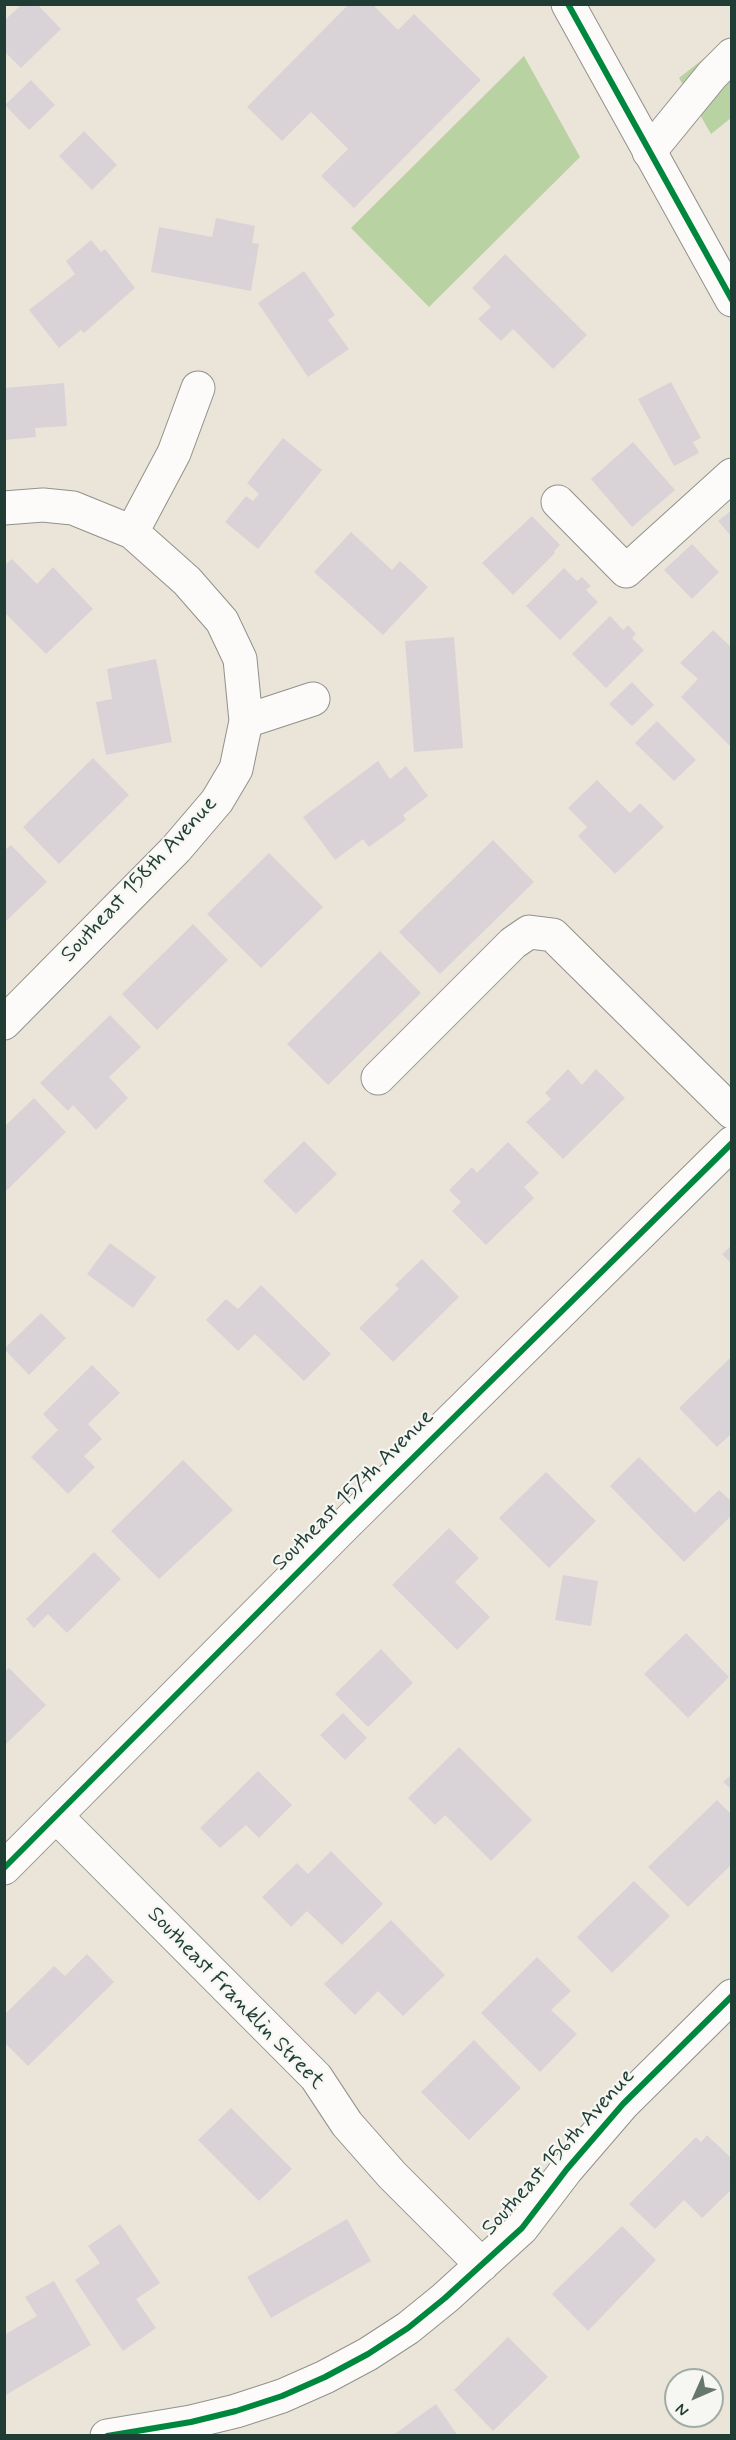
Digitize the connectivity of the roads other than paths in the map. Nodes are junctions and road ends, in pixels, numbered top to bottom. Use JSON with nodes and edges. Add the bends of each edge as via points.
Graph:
{"nodes":[{"id":1,"x":568,"y":4,"type":"edge"},
{"id":2,"x":732,"y":56,"type":"edge"},
{"id":3,"x":650,"y":152,"type":"junction"},
{"id":4,"x":732,"y":300,"type":"edge"},
{"id":5,"x":198,"y":388,"type":"dead end"},
{"id":6,"x":732,"y":475,"type":"edge"},
{"id":7,"x":558,"y":502,"type":"dead end"},
{"id":8,"x":4,"y":508,"type":"edge"},
{"id":9,"x":132,"y":532,"type":"junction"},
{"id":10,"x":313,"y":699,"type":"dead end"},
{"id":11,"x":246,"y":720,"type":"junction"},
{"id":12,"x":4,"y":1023,"type":"edge"},
{"id":13,"x":378,"y":1078,"type":"dead end"},
{"id":14,"x":732,"y":1112,"type":"edge"},
{"id":15,"x":732,"y":1143,"type":"edge"},
{"id":16,"x":56,"y":1816,"type":"junction"},
{"id":17,"x":4,"y":1868,"type":"edge"},
{"id":18,"x":732,"y":1996,"type":"edge"},
{"id":19,"x":482,"y":2265,"type":"junction"},
{"id":20,"x":107,"y":2436,"type":"edge"}],
"edges":[{"from":1,"to":3,"type":"street"},
{"from":2,"to":3,"type":"street"},
{"from":3,"to":4,"type":"street"},
{"from":5,"to":9,"type":"street","via":[[174,453]]},
{"from":6,"to":7,"type":"street","via":[[626,571]]},
{"from":8,"to":9,"type":"street","name":"Southeast 158th Avenue","via":[[73,508]]},
{"from":9,"to":11,"type":"street","name":"Southeast 158th Avenue","via":[[187,581],[222,621],[240,659]]},
{"from":10,"to":11,"type":"street"},
{"from":11,"to":12,"type":"street","name":"Southeast 158th Avenue","via":[[236,769],[217,801],[176,849]]},
{"from":13,"to":14,"type":"street","via":[[513,942],[529,932],[553,935]]},
{"from":15,"to":16,"type":"street","name":"Southeast 157th Avenue"},
{"from":16,"to":17,"type":"street","name":"Southeast 157th Avenue"},
{"from":16,"to":19,"type":"street","name":"Southeast Franklin Street","via":[[316,2077],[347,2124],[392,2175]]},
{"from":18,"to":19,"type":"street","name":"Southeast 156th Avenue","via":[[623,2104],[522,2228]]},
{"from":19,"to":20,"type":"street","name":"Southeast 156th Avenue","via":[[408,2328],[325,2377],[236,2411]]}]}
